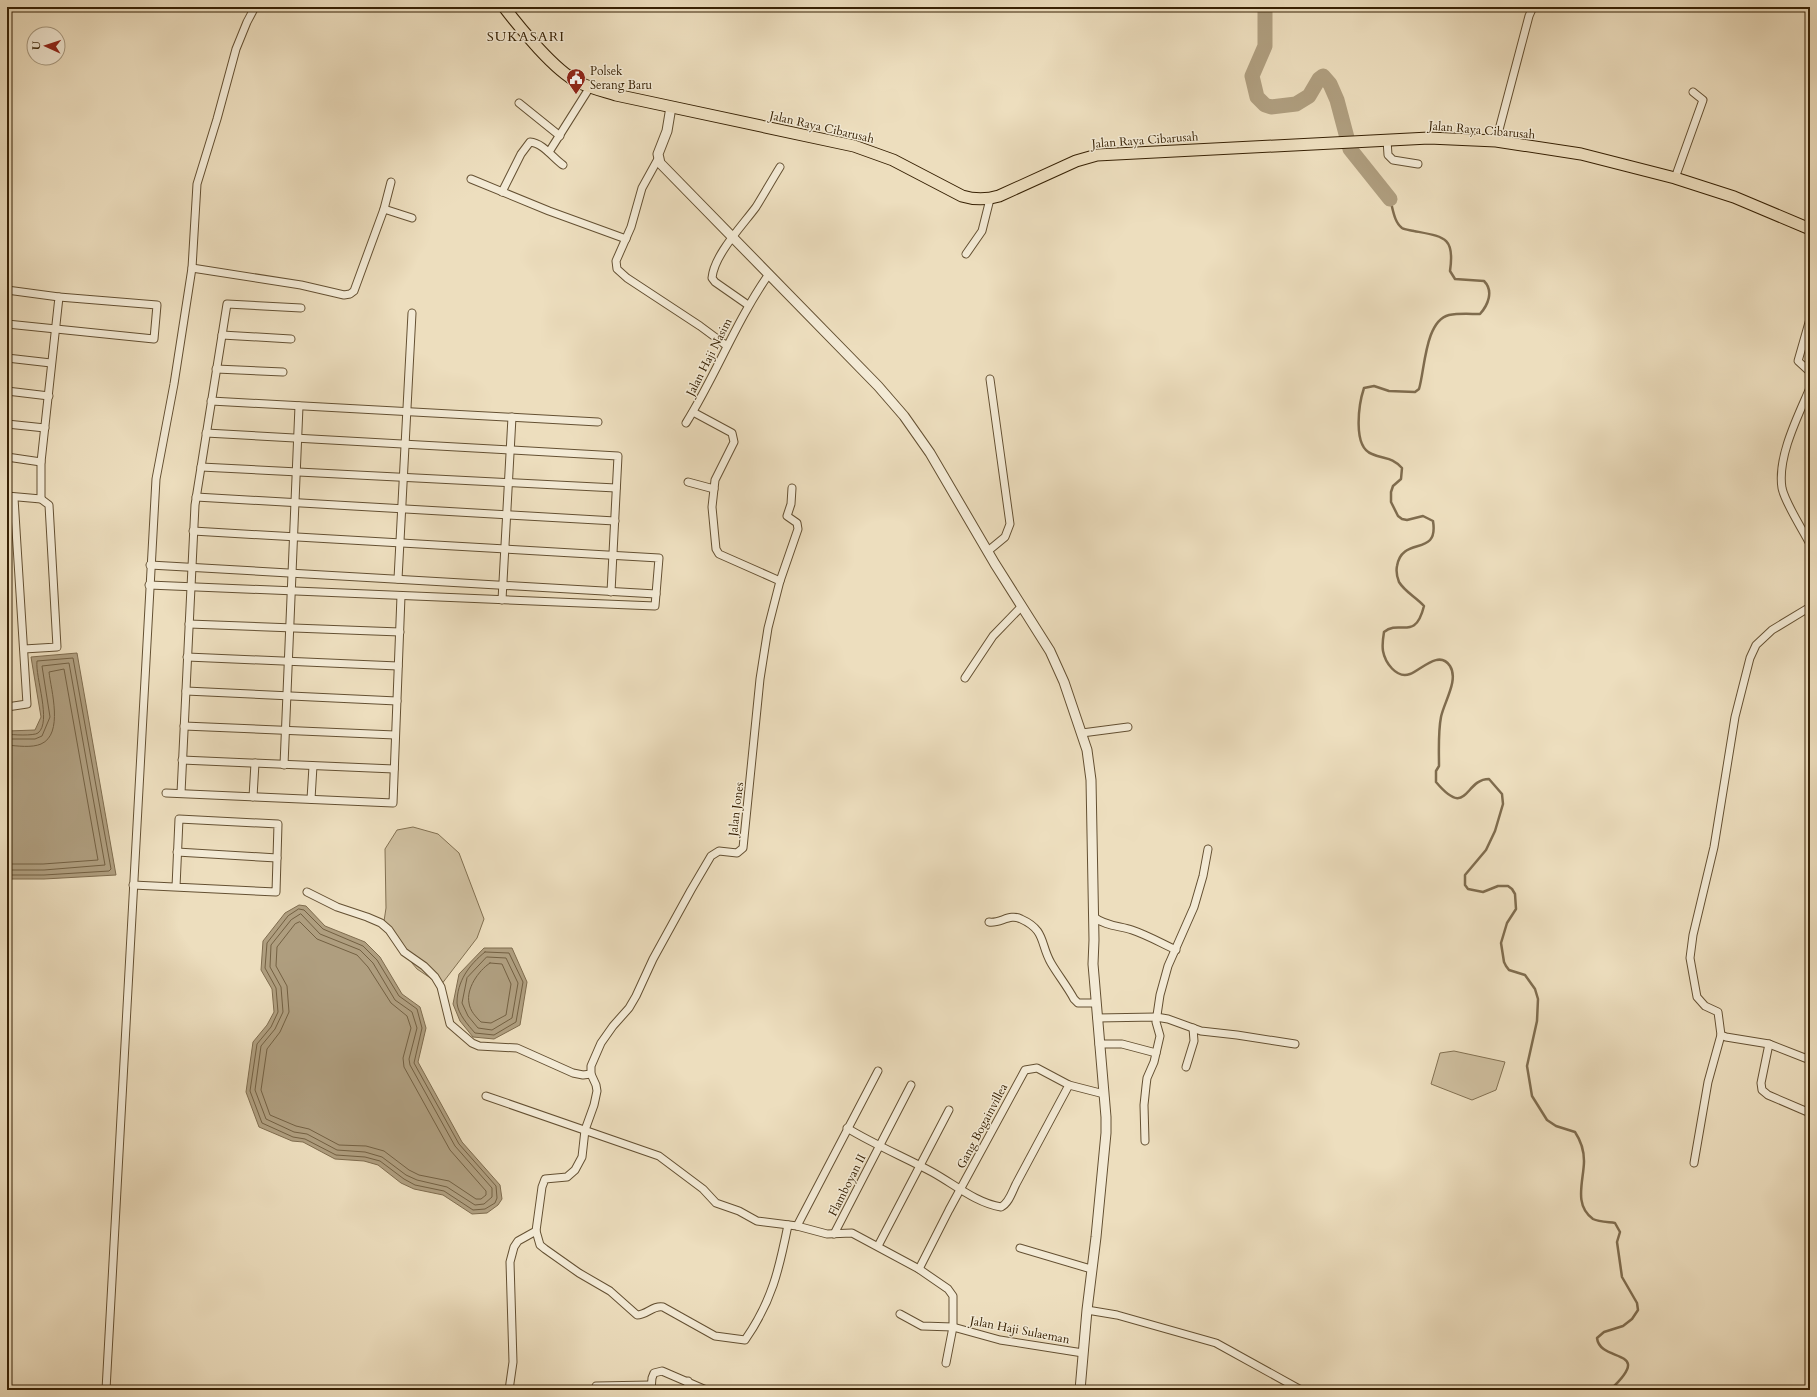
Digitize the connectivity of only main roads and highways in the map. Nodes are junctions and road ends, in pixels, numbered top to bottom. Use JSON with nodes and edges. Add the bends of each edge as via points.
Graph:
{"nodes":[{"id":1,"x":504,"y":7,"type":"edge"},
{"id":2,"x":1810,"y":228,"type":"edge"}],
"edges":[{"from":1,"to":2,"type":"main road","name":"Jalan Raya Cibarusah","via":[[556,65],[572,78],[590,87],[616,95],[854,146],[893,160],[972,199],[990,199],[1006,194],[1076,161],[1097,155],[1429,138],[1496,142],[1581,154],[1734,196]]}]}
